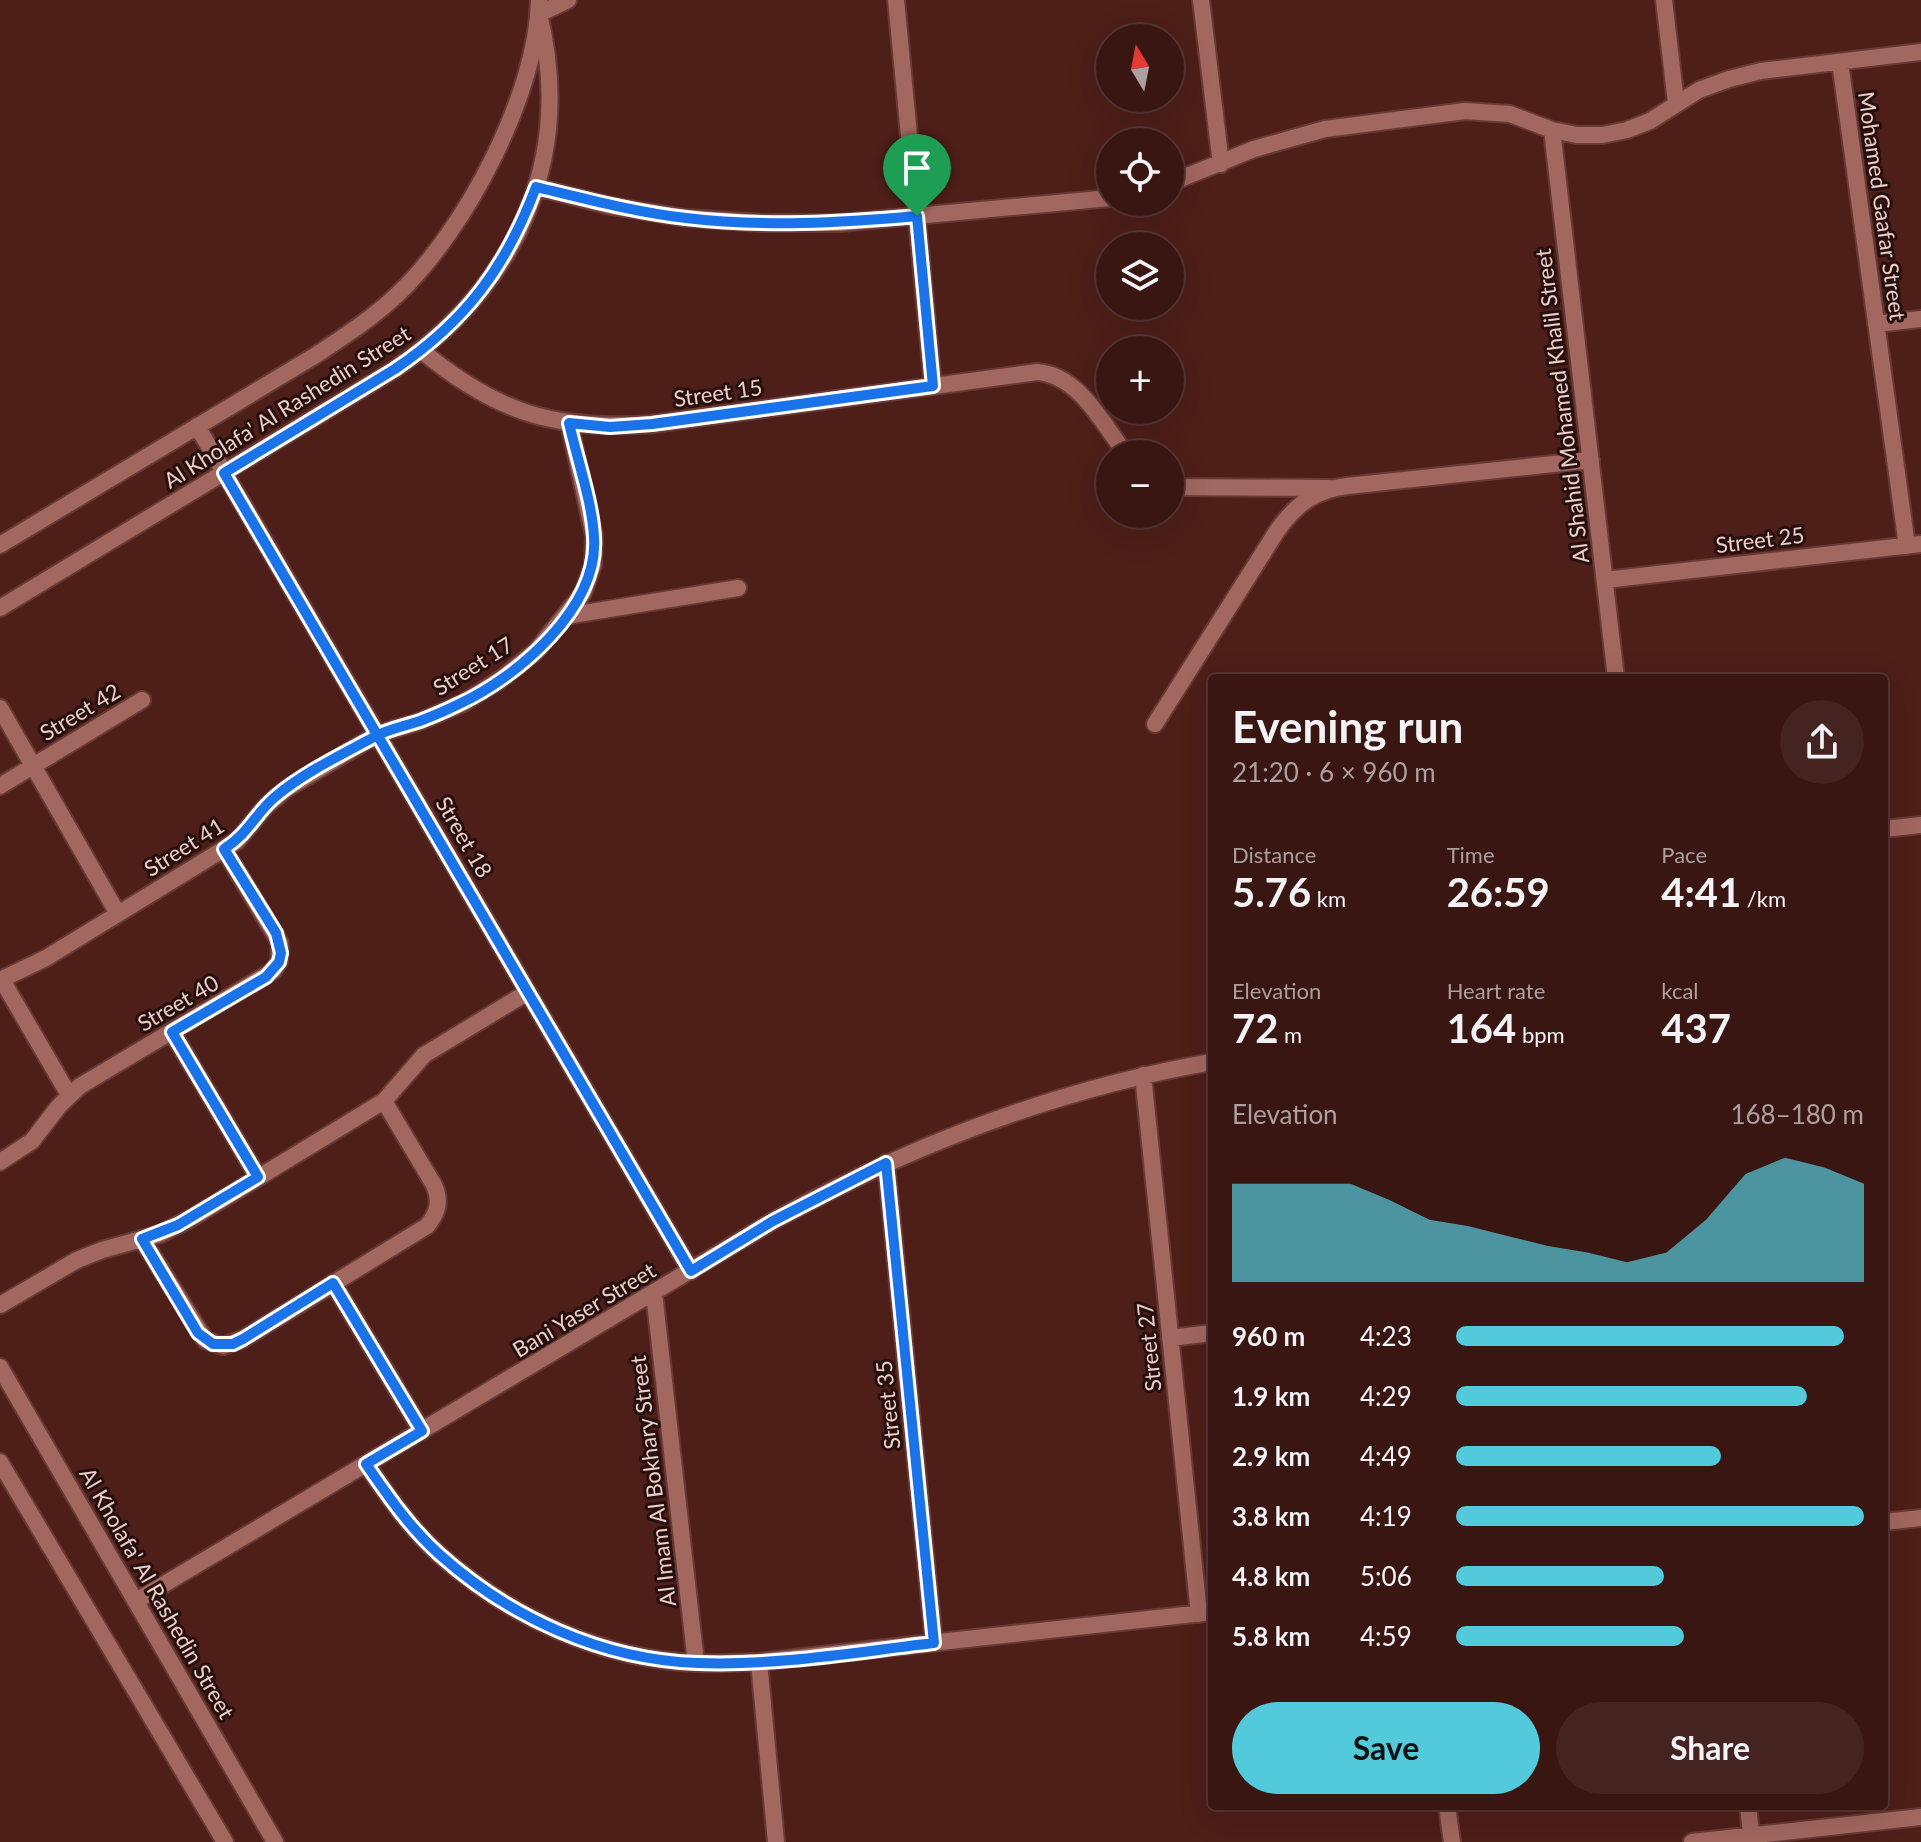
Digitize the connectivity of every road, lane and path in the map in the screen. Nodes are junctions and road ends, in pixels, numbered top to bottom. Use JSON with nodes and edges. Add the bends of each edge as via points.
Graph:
{"nodes":[{"id":1,"x":568,"y":0,"type":"edge"},
{"id":2,"x":896,"y":0,"type":"edge"},
{"id":3,"x":1201,"y":0,"type":"edge"},
{"id":4,"x":1664,"y":0,"type":"edge"},
{"id":5,"x":539,"y":7,"type":"edge"},
{"id":6,"x":1921,"y":52,"type":"edge"},
{"id":7,"x":1840,"y":62,"type":"junction"},
{"id":8,"x":1676,"y":103,"type":"junction"},
{"id":9,"x":1552,"y":130,"type":"junction"},
{"id":10,"x":1221,"y":164,"type":"junction"},
{"id":11,"x":1184,"y":178,"type":"edge"},
{"id":12,"x":536,"y":187,"type":"junction"},
{"id":13,"x":1096,"y":199,"type":"edge"},
{"id":14,"x":917,"y":216,"type":"junction"},
{"id":15,"x":1921,"y":319,"type":"edge"},
{"id":16,"x":1876,"y":324,"type":"junction"},
{"id":17,"x":422,"y":351,"type":"junction"},
{"id":18,"x":933,"y":386,"type":"junction"},
{"id":19,"x":569,"y":423,"type":"junction"},
{"id":20,"x":197,"y":426,"type":"junction"},
{"id":21,"x":1115,"y":440,"type":"edge"},
{"id":22,"x":1591,"y":460,"type":"junction"},
{"id":23,"x":224,"y":473,"type":"junction"},
{"id":24,"x":1184,"y":487,"type":"edge"},
{"id":25,"x":1330,"y":488,"type":"junction"},
{"id":26,"x":0,"y":545,"type":"edge"},
{"id":27,"x":1914,"y":545,"type":"edge"},
{"id":28,"x":1605,"y":580,"type":"junction"},
{"id":29,"x":738,"y":588,"type":"dead end"},
{"id":30,"x":0,"y":608,"type":"edge"},
{"id":31,"x":566,"y":616,"type":"junction"},
{"id":32,"x":1616,"y":674,"type":"edge"},
{"id":33,"x":142,"y":700,"type":"dead end"},
{"id":34,"x":0,"y":708,"type":"edge"},
{"id":35,"x":1155,"y":724,"type":"dead end"},
{"id":36,"x":378,"y":734,"type":"junction"},
{"id":37,"x":33,"y":766,"type":"junction"},
{"id":38,"x":0,"y":786,"type":"edge"},
{"id":39,"x":1921,"y":825,"type":"edge"},
{"id":40,"x":1888,"y":829,"type":"edge"},
{"id":41,"x":224,"y":849,"type":"junction"},
{"id":42,"x":118,"y":914,"type":"junction"},
{"id":43,"x":1,"y":980,"type":"edge"},
{"id":44,"x":528,"y":992,"type":"junction"},
{"id":45,"x":172,"y":1032,"type":"junction"},
{"id":46,"x":1208,"y":1063,"type":"edge"},
{"id":47,"x":1143,"y":1075,"type":"junction"},
{"id":48,"x":69,"y":1095,"type":"junction"},
{"id":49,"x":384,"y":1101,"type":"junction"},
{"id":50,"x":0,"y":1162,"type":"edge"},
{"id":51,"x":886,"y":1163,"type":"junction"},
{"id":52,"x":258,"y":1177,"type":"junction"},
{"id":53,"x":142,"y":1239,"type":"junction"},
{"id":54,"x":691,"y":1271,"type":"junction"},
{"id":55,"x":333,"y":1283,"type":"junction"},
{"id":56,"x":654,"y":1293,"type":"junction"},
{"id":57,"x":0,"y":1305,"type":"edge"},
{"id":58,"x":1208,"y":1333,"type":"edge"},
{"id":59,"x":1170,"y":1338,"type":"junction"},
{"id":60,"x":0,"y":1367,"type":"edge"},
{"id":61,"x":422,"y":1431,"type":"junction"},
{"id":62,"x":0,"y":1462,"type":"edge"},
{"id":63,"x":366,"y":1464,"type":"junction"},
{"id":64,"x":1921,"y":1518,"type":"edge"},
{"id":65,"x":1888,"y":1522,"type":"edge"},
{"id":66,"x":136,"y":1601,"type":"junction"},
{"id":67,"x":1206,"y":1613,"type":"edge"},
{"id":68,"x":934,"y":1643,"type":"junction"},
{"id":69,"x":759,"y":1662,"type":"junction"},
{"id":70,"x":696,"y":1663,"type":"junction"},
{"id":71,"x":1448,"y":1810,"type":"edge"},
{"id":72,"x":1748,"y":1810,"type":"edge"},
{"id":73,"x":1921,"y":1817,"type":"edge"},
{"id":74,"x":1752,"y":1839,"type":"edge"},
{"id":75,"x":225,"y":1842,"type":"edge"},
{"id":76,"x":275,"y":1842,"type":"edge"},
{"id":77,"x":776,"y":1842,"type":"edge"},
{"id":78,"x":1452,"y":1842,"type":"edge"},
{"id":79,"x":1692,"y":1842,"type":"edge"}],
"edges":[{"from":1,"to":5,"type":"street"},
{"from":2,"to":14,"type":"street"},
{"from":3,"to":10,"type":"street"},
{"from":4,"to":8,"type":"street"},
{"from":5,"to":12,"type":"street","name":"Al Kholafa' Al Rashedin Street","via":[[551,117]]},
{"from":5,"to":20,"type":"street","name":"Al Kholafa' Al Rashedin Street","via":[[505,131],[464,214],[434,256],[359,326]]},
{"from":6,"to":7,"type":"street"},
{"from":7,"to":8,"type":"street","via":[[1761,71],[1699,90]]},
{"from":7,"to":16,"type":"street","name":"Mohamed Gaafar Street"},
{"from":8,"to":9,"type":"street","via":[[1627,130],[1602,135]]},
{"from":9,"to":10,"type":"street","via":[[1510,114],[1465,111],[1325,129]]},
{"from":9,"to":22,"type":"street","name":"Al Shahid Mohamed Khalil Street"},
{"from":10,"to":11,"type":"street"},
{"from":12,"to":14,"type":"street","via":[[686,218],[824,223]]},
{"from":12,"to":17,"type":"street","name":"Al Kholafa' Al Rashedin Street","via":[[495,272]]},
{"from":13,"to":14,"type":"street"},
{"from":14,"to":18,"type":"street"},
{"from":15,"to":16,"type":"street"},
{"from":16,"to":27,"type":"street","name":"Mohamed Gaafar Street"},
{"from":17,"to":19,"type":"street","name":"Street 15","via":[[490,398]]},
{"from":17,"to":23,"type":"street","name":"Al Kholafa' Al Rashedin Street"},
{"from":18,"to":19,"type":"street","name":"Street 15","via":[[652,424]]},
{"from":18,"to":21,"type":"street","name":"Street 15","via":[[1049,373],[1070,384]]},
{"from":19,"to":31,"type":"street","name":"Street 17","via":[[594,536],[593,565],[583,593]]},
{"from":20,"to":23,"type":"street","name":"Street 18"},
{"from":20,"to":26,"type":"street","name":"Al Kholafa' Al Rashedin Street"},
{"from":22,"to":25,"type":"street"},
{"from":22,"to":28,"type":"street","name":"Al Shahid Mohamed Khalil Street"},
{"from":23,"to":30,"type":"street","name":"Al Kholafa' Al Rashedin Street"},
{"from":23,"to":36,"type":"street","name":"Street 18"},
{"from":24,"to":25,"type":"street"},
{"from":25,"to":35,"type":"street","via":[[1287,516]]},
{"from":27,"to":28,"type":"street","name":"Street 25"},
{"from":28,"to":32,"type":"street","name":"Al Shahid Mohamed Khalil Street"},
{"from":29,"to":31,"type":"street"},
{"from":31,"to":36,"type":"street","name":"Street 17","via":[[536,651],[463,703]]},
{"from":33,"to":37,"type":"street","name":"Street 42"},
{"from":34,"to":37,"type":"street"},
{"from":36,"to":41,"type":"street","name":"Street 41","via":[[275,797],[249,830]]},
{"from":36,"to":44,"type":"street","name":"Street 18"},
{"from":37,"to":38,"type":"street","name":"Street 42"},
{"from":37,"to":42,"type":"street"},
{"from":39,"to":40,"type":"street"},
{"from":41,"to":42,"type":"street","name":"Street 41"},
{"from":41,"to":45,"type":"street","name":"Street 40","via":[[276,933],[279,962],[266,977]]},
{"from":42,"to":43,"type":"street","name":"Street 41"},
{"from":43,"to":48,"type":"street"},
{"from":44,"to":49,"type":"street","via":[[424,1055]]},
{"from":44,"to":54,"type":"street","name":"Street 18"},
{"from":45,"to":48,"type":"street","name":"Street 40"},
{"from":45,"to":52,"type":"street"},
{"from":46,"to":47,"type":"street","name":"Bani Yaser Street"},
{"from":47,"to":51,"type":"street","name":"Bani Yaser Street","via":[[1012,1113]]},
{"from":47,"to":59,"type":"street","name":"Street 27"},
{"from":48,"to":50,"type":"street","name":"Street 40","via":[[32,1141]]},
{"from":49,"to":52,"type":"street"},
{"from":49,"to":55,"type":"street","via":[[434,1185],[438,1207],[427,1226]]},
{"from":51,"to":54,"type":"street","name":"Bani Yaser Street","via":[[773,1221]]},
{"from":51,"to":68,"type":"street","name":"Street 35"},
{"from":52,"to":53,"type":"street","via":[[178,1225]]},
{"from":53,"to":55,"type":"street","via":[[198,1333],[213,1344],[243,1339]]},
{"from":53,"to":57,"type":"street","via":[[77,1260]]},
{"from":54,"to":56,"type":"street","name":"Bani Yaser Street"},
{"from":55,"to":61,"type":"street"},
{"from":56,"to":61,"type":"street","name":"Bani Yaser Street"},
{"from":56,"to":70,"type":"street","name":"Al Imam Al Bokhary Street"},
{"from":58,"to":59,"type":"street"},
{"from":59,"to":67,"type":"street","name":"Street 27"},
{"from":60,"to":66,"type":"street","name":"Al Kholafa' Al Rashedin Street"},
{"from":61,"to":63,"type":"street","name":"Bani Yaser Street"},
{"from":62,"to":75,"type":"street"},
{"from":63,"to":66,"type":"street","name":"Bani Yaser Street"},
{"from":63,"to":70,"type":"street","via":[[438,1553],[531,1619],[639,1656]]},
{"from":64,"to":65,"type":"street"},
{"from":66,"to":76,"type":"street","name":"Al Kholafa' Al Rashedin Street"},
{"from":67,"to":68,"type":"street"},
{"from":68,"to":69,"type":"street"},
{"from":69,"to":70,"type":"street"},
{"from":69,"to":77,"type":"street"},
{"from":71,"to":78,"type":"street"},
{"from":72,"to":74,"type":"street"},
{"from":73,"to":74,"type":"street"},
{"from":74,"to":79,"type":"street"}]}
